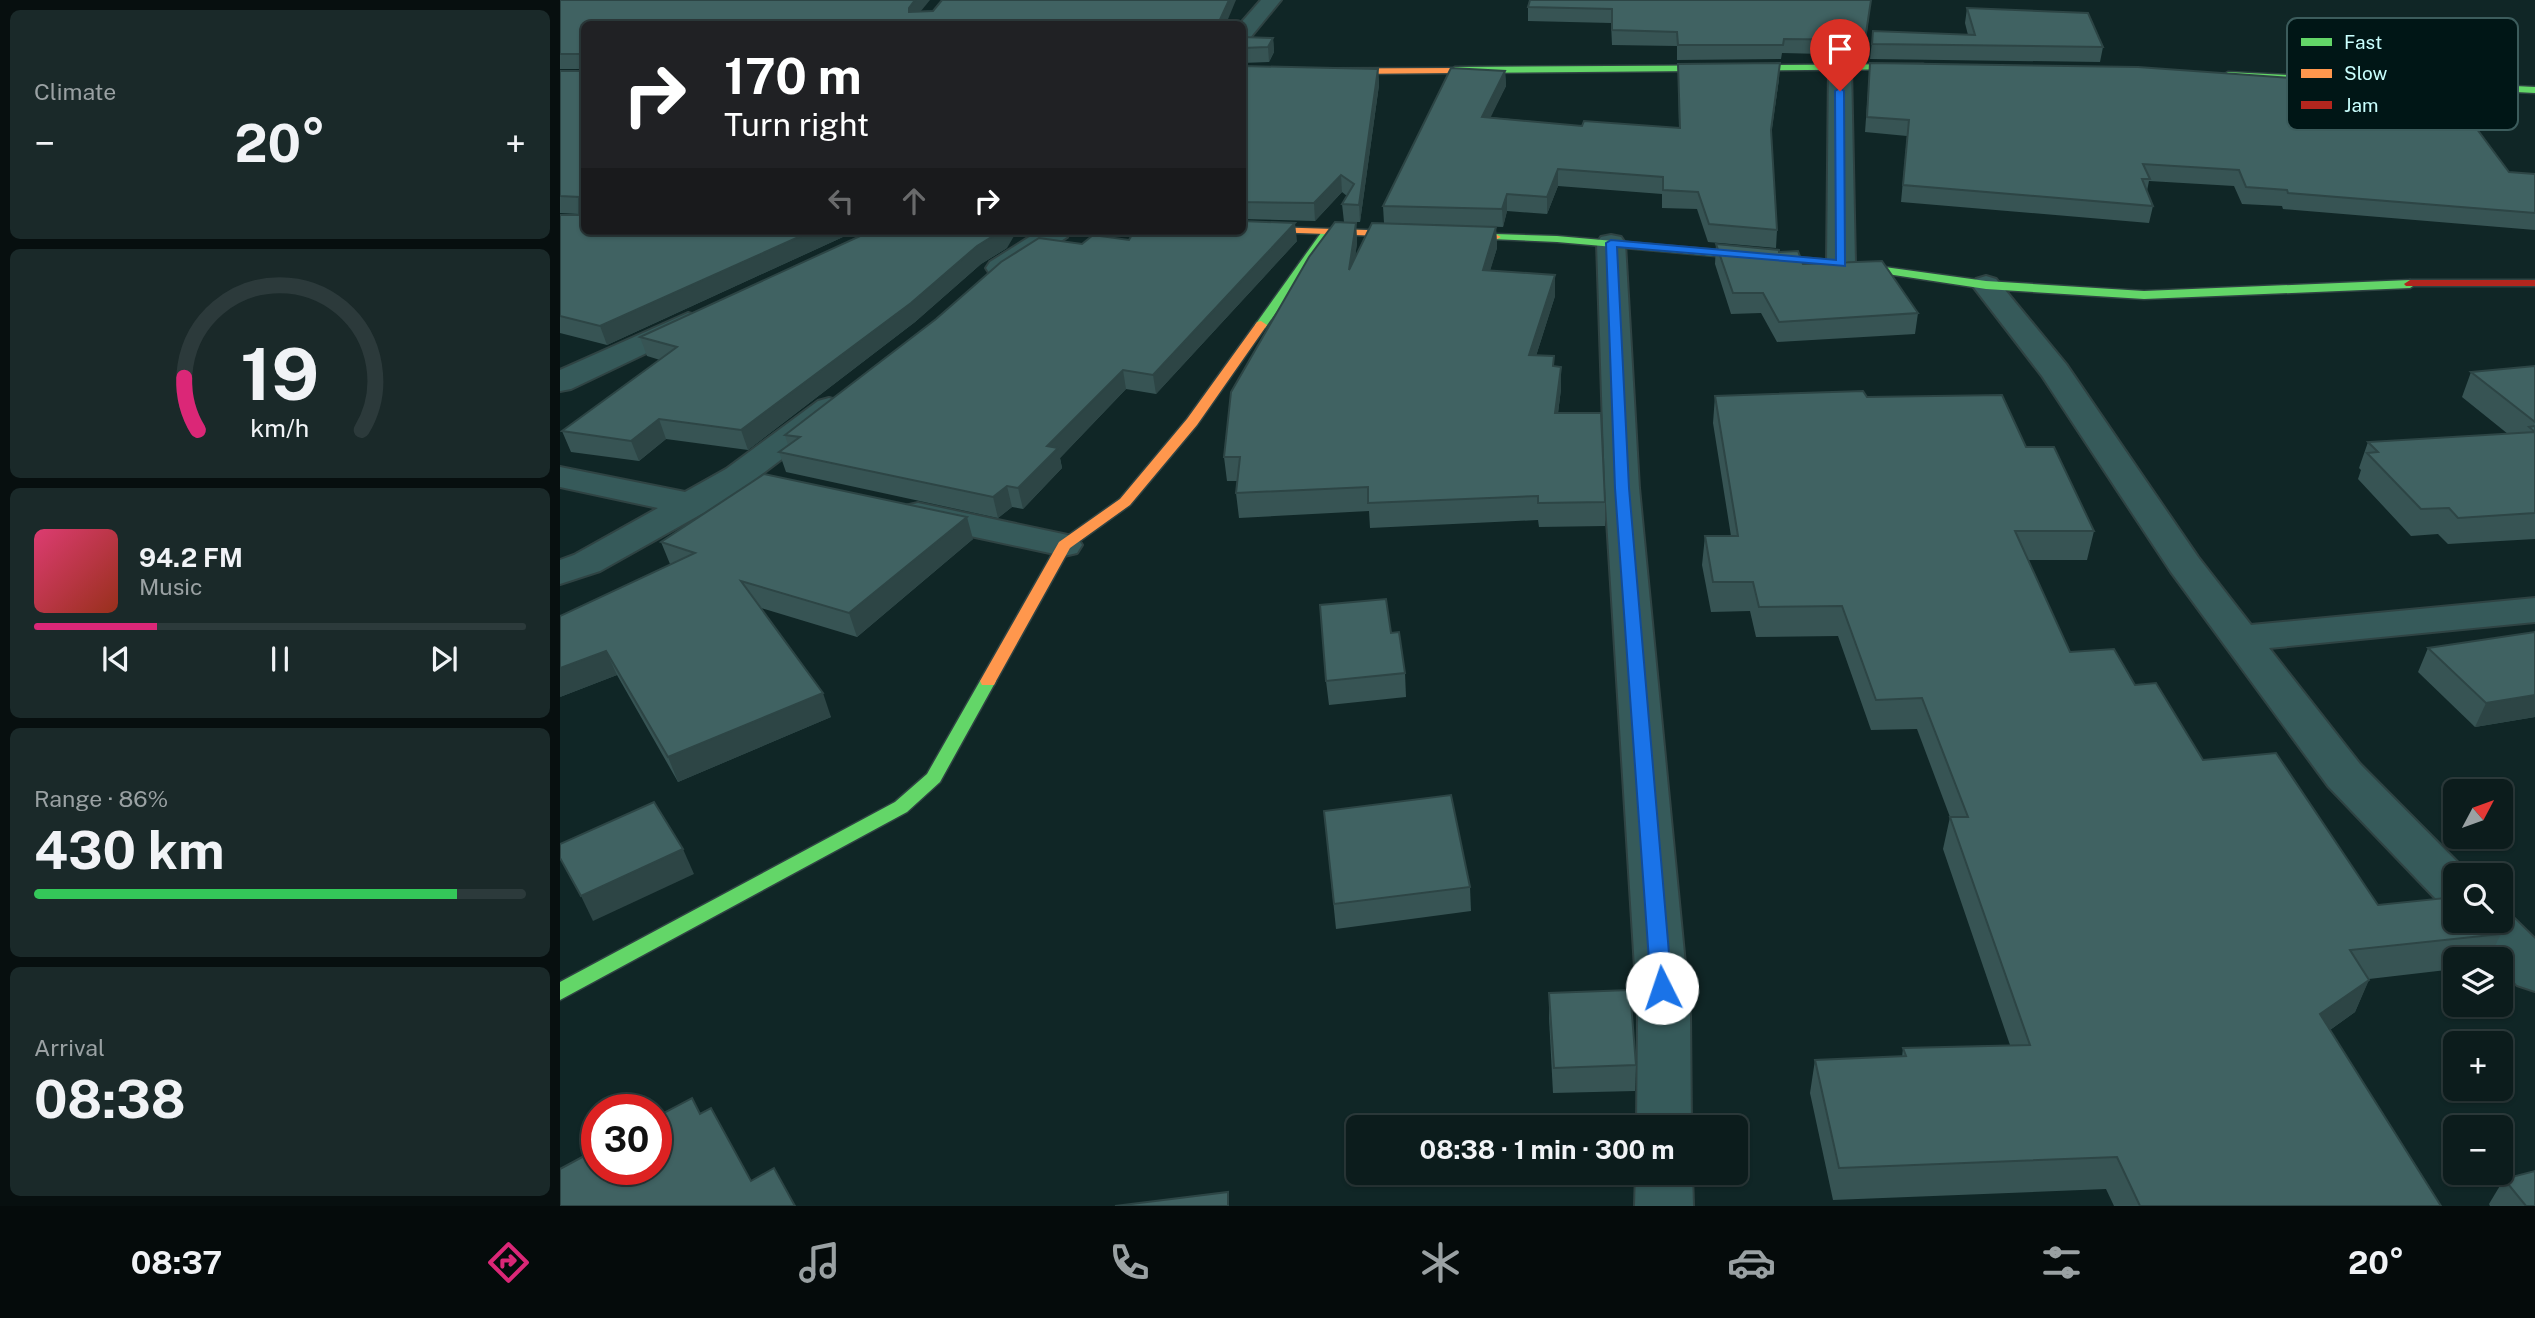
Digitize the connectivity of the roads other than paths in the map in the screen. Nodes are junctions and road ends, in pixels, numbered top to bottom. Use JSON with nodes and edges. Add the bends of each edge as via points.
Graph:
{"nodes":[{"id":1,"x":1270,"y":0,"type":"edge"},
{"id":2,"x":1246,"y":31,"type":"edge"},
{"id":3,"x":1840,"y":66,"type":"junction"},
{"id":4,"x":1938,"y":68,"type":"edge"},
{"id":5,"x":1246,"y":72,"type":"edge"},
{"id":6,"x":2207,"y":74,"type":"edge"},
{"id":7,"x":2287,"y":78,"type":"edge"},
{"id":8,"x":1246,"y":229,"type":"edge"},
{"id":9,"x":1327,"y":232,"type":"junction"},
{"id":10,"x":1051,"y":235,"type":"edge"},
{"id":11,"x":1611,"y":243,"type":"junction"},
{"id":12,"x":1841,"y":264,"type":"junction"},
{"id":13,"x":2535,"y":284,"type":"edge"},
{"id":14,"x":1986,"y":285,"type":"junction"},
{"id":15,"x":974,"y":289,"type":"edge"},
{"id":16,"x":713,"y":311,"type":"edge"},
{"id":17,"x":560,"y":382,"type":"edge"},
{"id":18,"x":852,"y":390,"type":"edge"},
{"id":19,"x":738,"y":476,"type":"junction"},
{"id":20,"x":560,"y":477,"type":"edge"},
{"id":21,"x":779,"y":485,"type":"edge"},
{"id":22,"x":692,"y":504,"type":"junction"},
{"id":23,"x":887,"y":508,"type":"edge"},
{"id":24,"x":1064,"y":545,"type":"junction"},
{"id":25,"x":560,"y":573,"type":"edge"},
{"id":26,"x":2535,"y":610,"type":"edge"},
{"id":27,"x":2242,"y":638,"type":"junction"},
{"id":28,"x":2443,"y":877,"type":"edge"},
{"id":29,"x":2498,"y":933,"type":"edge"},
{"id":30,"x":2535,"y":971,"type":"edge"},
{"id":31,"x":560,"y":992,"type":"edge"},
{"id":32,"x":1664,"y":1115,"type":"edge"},
{"id":33,"x":1664,"y":1185,"type":"edge"},
{"id":34,"x":1664,"y":1206,"type":"edge"}],
"edges":[{"from":1,"to":2,"type":"street"},
{"from":3,"to":4,"type":"street"},
{"from":3,"to":5,"type":"street"},
{"from":3,"to":12,"type":"street"},
{"from":6,"to":7,"type":"street"},
{"from":8,"to":9,"type":"street"},
{"from":9,"to":11,"type":"street"},
{"from":9,"to":24,"type":"street","via":[[1183,432],[1125,502]]},
{"from":10,"to":15,"type":"street"},
{"from":11,"to":12,"type":"street"},
{"from":11,"to":32,"type":"street","via":[[1622,488],[1664,1016]]},
{"from":12,"to":14,"type":"street"},
{"from":13,"to":14,"type":"street","via":[[2396,284],[2144,295]]},
{"from":14,"to":27,"type":"street","via":[[2055,371],[2185,564]]},
{"from":16,"to":17,"type":"street"},
{"from":18,"to":19,"type":"street"},
{"from":19,"to":21,"type":"street"},
{"from":19,"to":22,"type":"street"},
{"from":20,"to":22,"type":"street"},
{"from":22,"to":25,"type":"street"},
{"from":23,"to":24,"type":"street"},
{"from":24,"to":31,"type":"street","via":[[934,778],[901,807]]},
{"from":26,"to":27,"type":"street"},
{"from":27,"to":28,"type":"street","via":[[2344,775]]},
{"from":29,"to":30,"type":"street"},
{"from":33,"to":34,"type":"street"}]}
